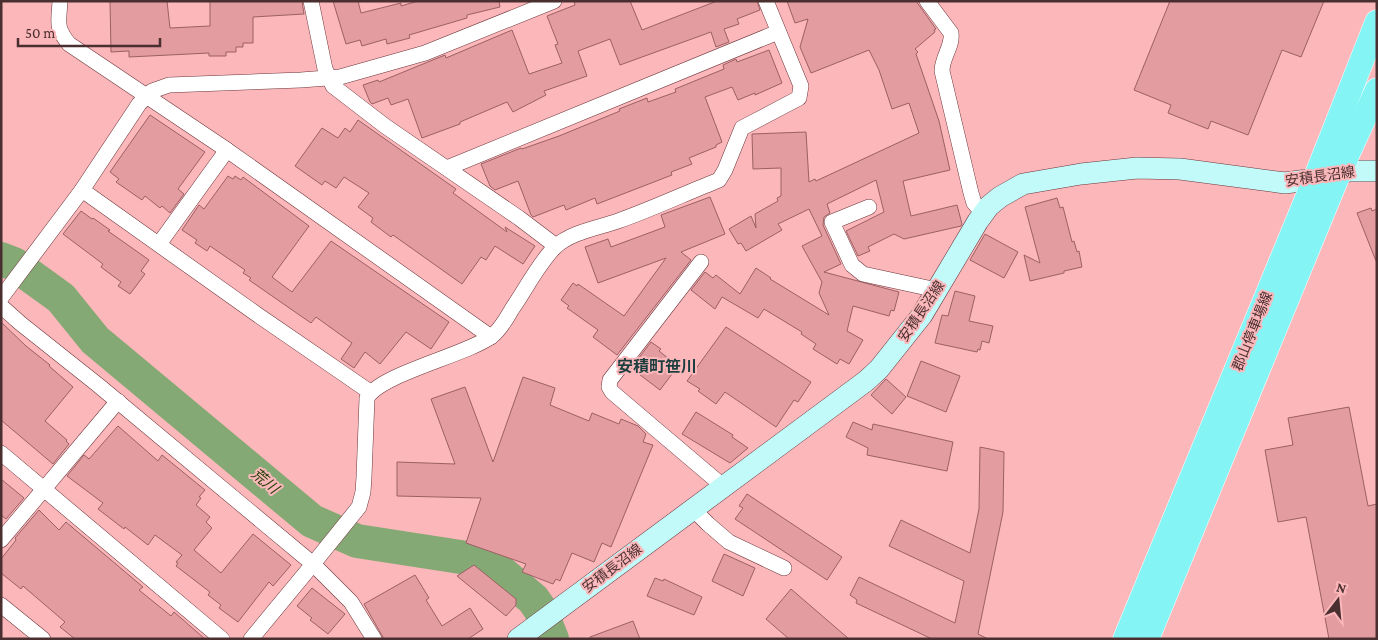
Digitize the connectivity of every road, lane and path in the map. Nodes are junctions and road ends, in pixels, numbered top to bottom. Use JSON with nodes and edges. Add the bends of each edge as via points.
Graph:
{"nodes":[{"id":1,"x":60,"y":1,"type":"edge"},
{"id":2,"x":311,"y":1,"type":"edge"},
{"id":3,"x":554,"y":1,"type":"edge"},
{"id":4,"x":766,"y":1,"type":"edge"},
{"id":5,"x":927,"y":1,"type":"edge"},
{"id":6,"x":1377,"y":22,"type":"edge"},
{"id":7,"x":778,"y":32,"type":"junction"},
{"id":8,"x":328,"y":78,"type":"junction"},
{"id":9,"x":1377,"y":90,"type":"edge"},
{"id":10,"x":147,"y":96,"type":"junction"},
{"id":11,"x":227,"y":150,"type":"junction"},
{"id":12,"x":447,"y":168,"type":"junction"},
{"id":13,"x":1377,"y":171,"type":"edge"},
{"id":14,"x":1340,"y":173,"type":"junction"},
{"id":15,"x":1315,"y":179,"type":"junction"},
{"id":16,"x":82,"y":190,"type":"junction"},
{"id":17,"x":869,"y":207,"type":"dead end"},
{"id":18,"x":983,"y":213,"type":"junction"},
{"id":19,"x":159,"y":244,"type":"junction"},
{"id":20,"x":556,"y":246,"type":"junction"},
{"id":21,"x":701,"y":262,"type":"dead end"},
{"id":22,"x":937,"y":290,"type":"junction"},
{"id":23,"x":1,"y":298,"type":"edge"},
{"id":24,"x":1,"y":306,"type":"edge"},
{"id":25,"x":491,"y":337,"type":"junction"},
{"id":26,"x":370,"y":392,"type":"junction"},
{"id":27,"x":118,"y":401,"type":"junction"},
{"id":28,"x":1,"y":453,"type":"edge"},
{"id":29,"x":724,"y":487,"type":"junction"},
{"id":30,"x":44,"y":488,"type":"junction"},
{"id":31,"x":693,"y":509,"type":"junction"},
{"id":32,"x":1,"y":540,"type":"edge"},
{"id":33,"x":313,"y":564,"type":"junction"},
{"id":34,"x":784,"y":568,"type":"dead end"},
{"id":35,"x":1,"y":605,"type":"edge"},
{"id":36,"x":43,"y":639,"type":"edge"},
{"id":37,"x":222,"y":639,"type":"edge"},
{"id":38,"x":251,"y":639,"type":"edge"},
{"id":39,"x":374,"y":639,"type":"edge"},
{"id":40,"x":518,"y":639,"type":"edge"},
{"id":41,"x":1125,"y":639,"type":"edge"},
{"id":42,"x":1148,"y":639,"type":"edge"}],
"edges":[{"from":1,"to":10,"type":"street","via":[[58,26],[69,44]]},
{"from":2,"to":8,"type":"street"},
{"from":3,"to":8,"type":"street","via":[[425,53]]},
{"from":4,"to":7,"type":"street"},
{"from":5,"to":18,"type":"street","via":[[951,33],[942,71],[970,193]]},
{"from":6,"to":15,"type":"main road","name":"郡山停車場線"},
{"from":7,"to":12,"type":"street"},
{"from":7,"to":20,"type":"street","via":[[801,86],[798,98],[742,128],[719,180],[582,232]]},
{"from":8,"to":10,"type":"street","via":[[169,85]]},
{"from":8,"to":12,"type":"street","via":[[340,92]]},
{"from":9,"to":14,"type":"main road","name":"郡山停車場線"},
{"from":10,"to":11,"type":"street"},
{"from":10,"to":16,"type":"street"},
{"from":11,"to":19,"type":"street"},
{"from":11,"to":25,"type":"street"},
{"from":12,"to":20,"type":"street"},
{"from":13,"to":14,"type":"main road","name":"安積長沼線"},
{"from":14,"to":15,"type":"main road","name":"安積長沼線"},
{"from":14,"to":42,"type":"main road","name":"郡山停車場線"},
{"from":15,"to":18,"type":"main road","name":"安積長沼線","via":[[1284,183],[1138,168],[1023,184],[1000,197]]},
{"from":15,"to":41,"type":"main road","name":"郡山停車場線"},
{"from":16,"to":19,"type":"street"},
{"from":16,"to":23,"type":"street"},
{"from":17,"to":22,"type":"street","via":[[832,222],[852,265],[863,274]]},
{"from":18,"to":22,"type":"main road","name":"安積長沼線"},
{"from":19,"to":26,"type":"street"},
{"from":20,"to":25,"type":"street"},
{"from":21,"to":29,"type":"street","via":[[610,380],[609,387]]},
{"from":22,"to":29,"type":"main road","name":"安積長沼線","via":[[922,315],[872,375]]},
{"from":24,"to":27,"type":"street"},
{"from":25,"to":26,"type":"street"},
{"from":26,"to":33,"type":"street","via":[[367,398],[363,492],[359,507]]},
{"from":27,"to":30,"type":"street"},
{"from":27,"to":33,"type":"street"},
{"from":28,"to":30,"type":"street"},
{"from":29,"to":31,"type":"main road","name":"安積長沼線"},
{"from":30,"to":32,"type":"street"},
{"from":30,"to":37,"type":"street"},
{"from":31,"to":34,"type":"street","via":[[729,542]]},
{"from":31,"to":40,"type":"main road","name":"安積長沼線"},
{"from":33,"to":38,"type":"street"},
{"from":33,"to":39,"type":"street","via":[[351,602]]},
{"from":35,"to":36,"type":"street"}]}
